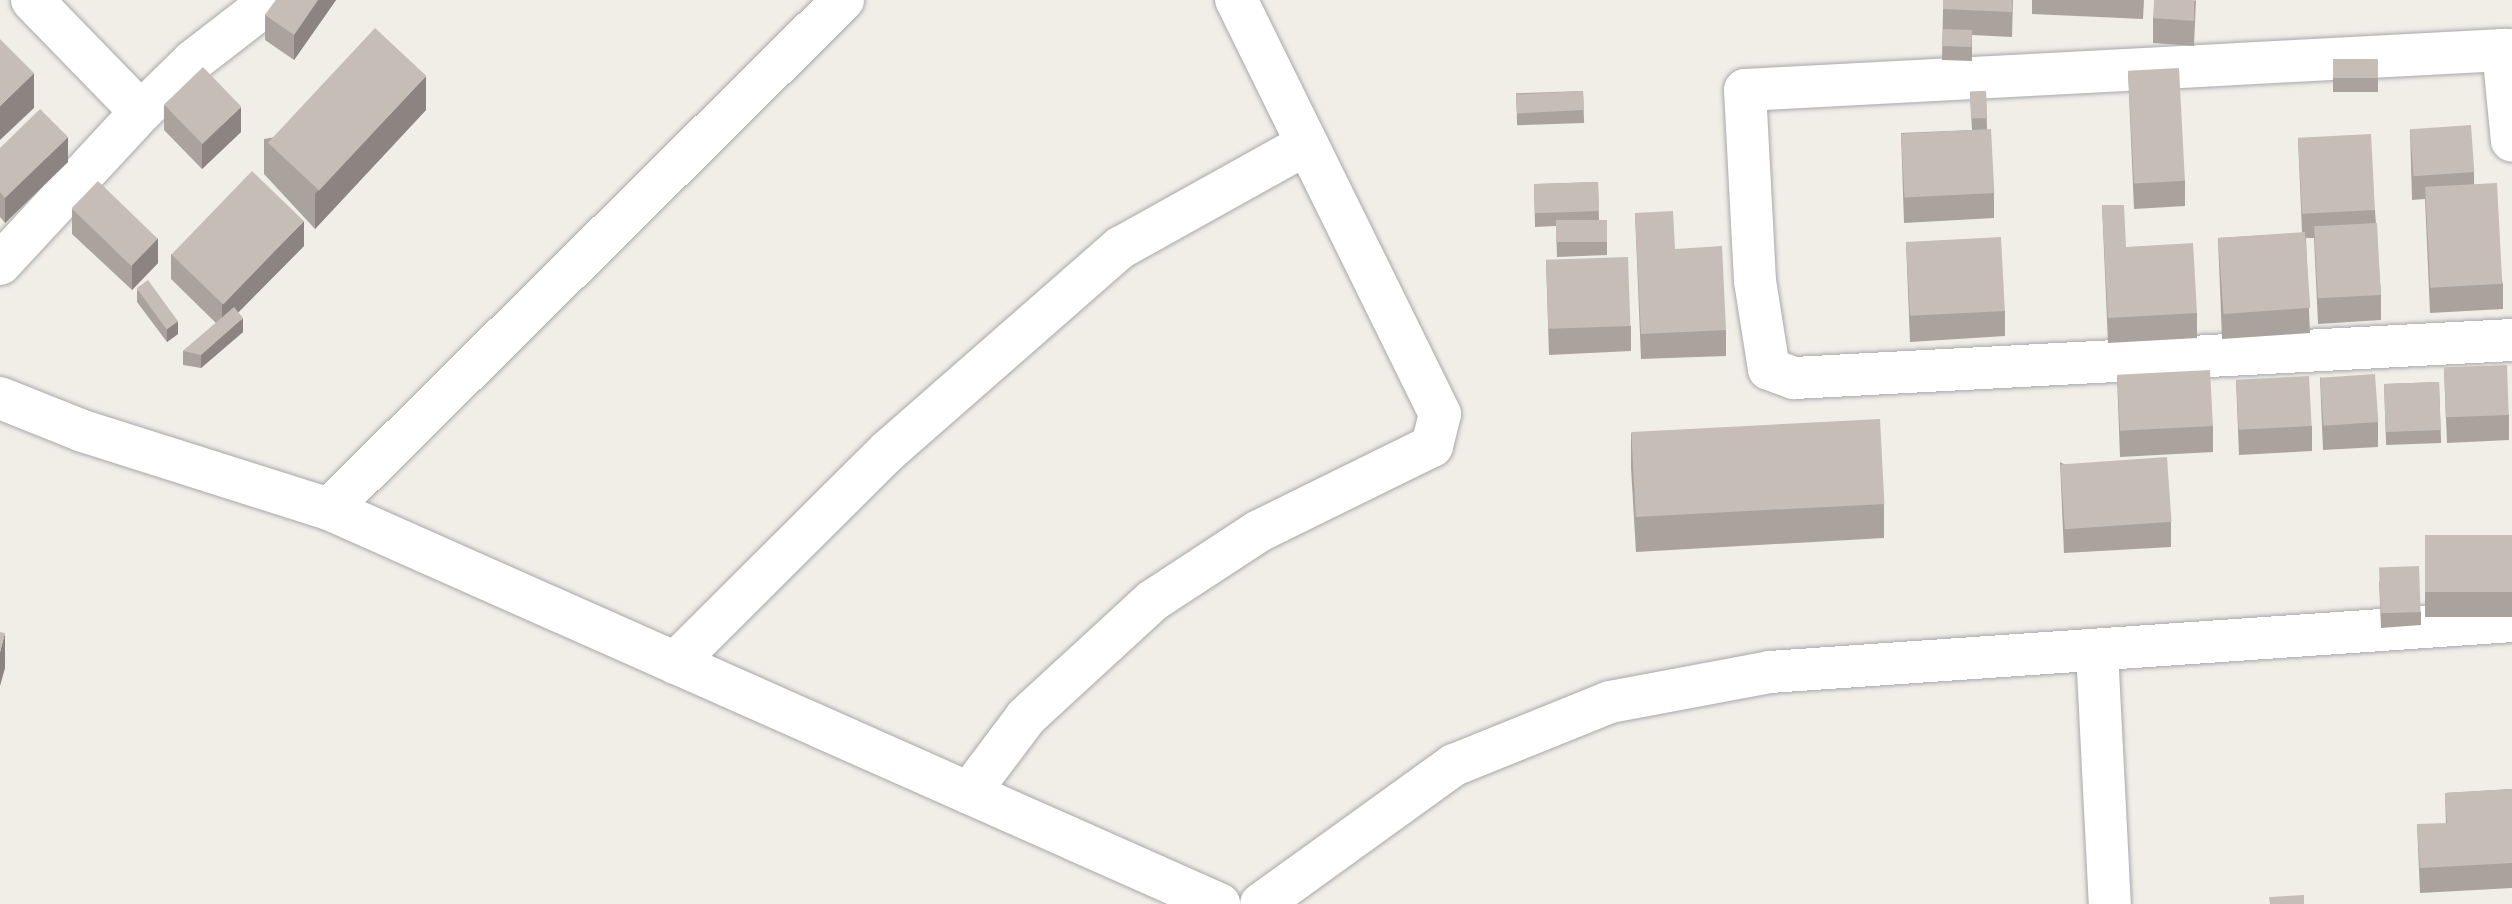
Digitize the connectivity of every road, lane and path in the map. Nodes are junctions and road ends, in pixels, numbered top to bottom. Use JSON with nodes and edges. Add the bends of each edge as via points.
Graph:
{"nodes":[{"id":1,"x":32,"y":0,"type":"edge"},
{"id":2,"x":272,"y":0,"type":"edge"},
{"id":3,"x":843,"y":0,"type":"edge"},
{"id":4,"x":1236,"y":0,"type":"edge"},
{"id":5,"x":2507,"y":50,"type":"edge"},
{"id":6,"x":141,"y":112,"type":"junction"},
{"id":7,"x":2512,"y":140,"type":"edge"},
{"id":8,"x":1307,"y":144,"type":"junction"},
{"id":9,"x":0,"y":264,"type":"edge"},
{"id":10,"x":2512,"y":340,"type":"edge"},
{"id":11,"x":0,"y":398,"type":"edge"},
{"id":12,"x":330,"y":509,"type":"junction"},
{"id":13,"x":2512,"y":621,"type":"edge"},
{"id":14,"x":2098,"y":651,"type":"junction"},
{"id":15,"x":675,"y":662,"type":"junction"},
{"id":16,"x":969,"y":792,"type":"junction"},
{"id":17,"x":1220,"y":904,"type":"edge"},
{"id":18,"x":1261,"y":904,"type":"edge"},
{"id":19,"x":2110,"y":904,"type":"edge"}],
"edges":[{"from":1,"to":6,"type":"street"},
{"from":2,"to":6,"type":"street"},
{"from":3,"to":12,"type":"street"},
{"from":4,"to":8,"type":"street"},
{"from":5,"to":7,"type":"street"},
{"from":5,"to":10,"type":"street","via":[[1745,90],[1756,280],[1770,369],[1794,378]]},
{"from":6,"to":9,"type":"street"},
{"from":8,"to":15,"type":"street","via":[[1120,248],[889,450]]},
{"from":8,"to":16,"type":"street","via":[[1440,414],[1432,446],[1259,531],[1152,602],[1026,717]]},
{"from":11,"to":12,"type":"street","via":[[82,432]]},
{"from":12,"to":15,"type":"street"},
{"from":13,"to":14,"type":"street"},
{"from":14,"to":18,"type":"street","via":[[1770,672],[1610,702],[1454,765]]},
{"from":14,"to":19,"type":"street"},
{"from":15,"to":16,"type":"street"},
{"from":16,"to":17,"type":"street"}]}
